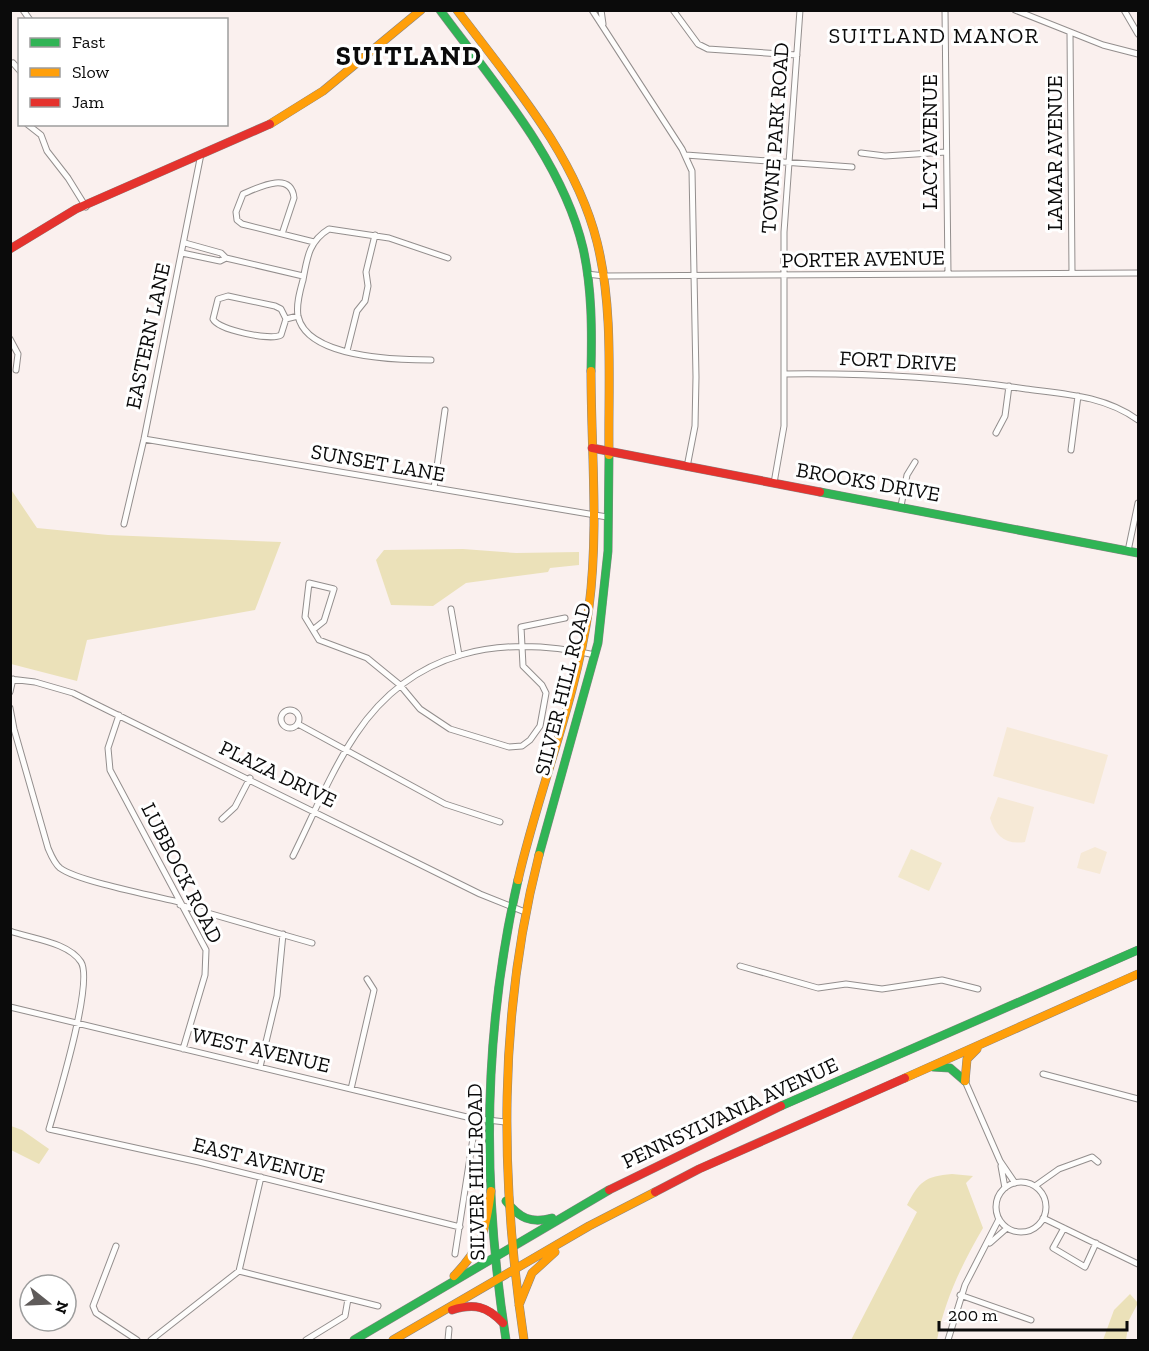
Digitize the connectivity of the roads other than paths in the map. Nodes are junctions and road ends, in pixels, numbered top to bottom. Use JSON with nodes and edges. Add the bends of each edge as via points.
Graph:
{"nodes":[{"id":1,"x":421,"y":10,"type":"edge"},
{"id":2,"x":440,"y":10,"type":"edge"},
{"id":3,"x":457,"y":10,"type":"edge"},
{"id":4,"x":592,"y":10,"type":"edge"},
{"id":5,"x":601,"y":10,"type":"edge"},
{"id":6,"x":673,"y":10,"type":"edge"},
{"id":7,"x":800,"y":10,"type":"edge"},
{"id":8,"x":945,"y":10,"type":"edge"},
{"id":9,"x":1015,"y":10,"type":"edge"},
{"id":10,"x":1124,"y":10,"type":"edge"},
{"id":11,"x":604,"y":28,"type":"junction"},
{"id":12,"x":1070,"y":33,"type":"junction"},
{"id":13,"x":1138,"y":34,"type":"edge"},
{"id":14,"x":1138,"y":54,"type":"edge"},
{"id":15,"x":796,"y":55,"type":"junction"},
{"id":16,"x":13,"y":63,"type":"dead end"},
{"id":17,"x":18,"y":68,"type":"edge"},
{"id":18,"x":30,"y":126,"type":"edge"},
{"id":19,"x":946,"y":152,"type":"junction"},
{"id":20,"x":861,"y":153,"type":"dead end"},
{"id":21,"x":201,"y":154,"type":"junction"},
{"id":22,"x":686,"y":155,"type":"junction"},
{"id":23,"x":789,"y":163,"type":"junction"},
{"id":24,"x":852,"y":167,"type":"dead end"},
{"id":25,"x":86,"y":207,"type":"junction"},
{"id":26,"x":282,"y":234,"type":"junction"},
{"id":27,"x":375,"y":236,"type":"junction"},
{"id":28,"x":314,"y":242,"type":"junction"},
{"id":29,"x":184,"y":243,"type":"junction"},
{"id":30,"x":10,"y":249,"type":"edge"},
{"id":31,"x":182,"y":253,"type":"junction"},
{"id":32,"x":226,"y":258,"type":"junction"},
{"id":33,"x":448,"y":258,"type":"dead end"},
{"id":34,"x":1072,"y":273,"type":"junction"},
{"id":35,"x":1138,"y":273,"type":"edge"},
{"id":36,"x":587,"y":274,"type":"junction"},
{"id":37,"x":948,"y":274,"type":"junction"},
{"id":38,"x":695,"y":275,"type":"junction"},
{"id":39,"x":303,"y":276,"type":"junction"},
{"id":40,"x":603,"y":276,"type":"junction"},
{"id":41,"x":784,"y":276,"type":"junction"},
{"id":42,"x":298,"y":316,"type":"junction"},
{"id":43,"x":286,"y":319,"type":"junction"},
{"id":44,"x":10,"y":339,"type":"edge"},
{"id":45,"x":347,"y":351,"type":"junction"},
{"id":46,"x":431,"y":360,"type":"dead end"},
{"id":47,"x":16,"y":370,"type":"dead end"},
{"id":48,"x":785,"y":374,"type":"junction"},
{"id":49,"x":1009,"y":386,"type":"junction"},
{"id":50,"x":1078,"y":396,"type":"junction"},
{"id":51,"x":445,"y":410,"type":"dead end"},
{"id":52,"x":1138,"y":420,"type":"edge"},
{"id":53,"x":996,"y":433,"type":"dead end"},
{"id":54,"x":144,"y":439,"type":"junction"},
{"id":55,"x":592,"y":448,"type":"junction"},
{"id":56,"x":608,"y":450,"type":"junction"},
{"id":57,"x":1071,"y":450,"type":"dead end"},
{"id":58,"x":915,"y":462,"type":"dead end"},
{"id":59,"x":687,"y":467,"type":"junction"},
{"id":60,"x":774,"y":483,"type":"junction"},
{"id":61,"x":434,"y":488,"type":"junction"},
{"id":62,"x":1138,"y":503,"type":"edge"},
{"id":63,"x":901,"y":506,"type":"junction"},
{"id":64,"x":592,"y":515,"type":"junction"},
{"id":65,"x":607,"y":517,"type":"junction"},
{"id":66,"x":124,"y":524,"type":"dead end"},
{"id":67,"x":1128,"y":551,"type":"junction"},
{"id":68,"x":1138,"y":552,"type":"edge"},
{"id":69,"x":451,"y":609,"type":"dead end"},
{"id":70,"x":565,"y":618,"type":"dead end"},
{"id":71,"x":314,"y":629,"type":"junction"},
{"id":72,"x":523,"y":644,"type":"junction"},
{"id":73,"x":580,"y":652,"type":"junction"},
{"id":74,"x":459,"y":655,"type":"junction"},
{"id":75,"x":595,"y":655,"type":"junction"},
{"id":76,"x":12,"y":679,"type":"edge"},
{"id":77,"x":400,"y":685,"type":"junction"},
{"id":78,"x":10,"y":692,"type":"edge"},
{"id":79,"x":10,"y":708,"type":"edge"},
{"id":80,"x":119,"y":715,"type":"junction"},
{"id":81,"x":298,"y":724,"type":"dead end"},
{"id":82,"x":346,"y":751,"type":"junction"},
{"id":83,"x":250,"y":778,"type":"junction"},
{"id":84,"x":316,"y":811,"type":"junction"},
{"id":85,"x":222,"y":819,"type":"dead end"},
{"id":86,"x":500,"y":822,"type":"dead end"},
{"id":87,"x":292,"y":856,"type":"dead end"},
{"id":88,"x":179,"y":904,"type":"junction"},
{"id":89,"x":512,"y":909,"type":"junction"},
{"id":90,"x":525,"y":912,"type":"junction"},
{"id":91,"x":10,"y":931,"type":"edge"},
{"id":92,"x":283,"y":934,"type":"junction"},
{"id":93,"x":312,"y":943,"type":"dead end"},
{"id":94,"x":1138,"y":950,"type":"edge"},
{"id":95,"x":740,"y":966,"type":"dead end"},
{"id":96,"x":1138,"y":974,"type":"edge"},
{"id":97,"x":367,"y":979,"type":"dead end"},
{"id":98,"x":978,"y":989,"type":"dead end"},
{"id":99,"x":10,"y":1007,"type":"edge"},
{"id":100,"x":77,"y":1024,"type":"junction"},
{"id":101,"x":987,"y":1041,"type":"junction"},
{"id":102,"x":183,"y":1049,"type":"junction"},
{"id":103,"x":260,"y":1067,"type":"junction"},
{"id":104,"x":927,"y":1067,"type":"junction"},
{"id":105,"x":1043,"y":1074,"type":"dead end"},
{"id":106,"x":965,"y":1081,"type":"junction"},
{"id":107,"x":351,"y":1089,"type":"junction"},
{"id":108,"x":1138,"y":1099,"type":"edge"},
{"id":109,"x":476,"y":1119,"type":"junction"},
{"id":110,"x":490,"y":1122,"type":"junction"},
{"id":111,"x":505,"y":1122,"type":"junction"},
{"id":112,"x":1000,"y":1161,"type":"junction"},
{"id":113,"x":1098,"y":1162,"type":"dead end"},
{"id":114,"x":261,"y":1177,"type":"junction"},
{"id":115,"x":1015,"y":1183,"type":"junction"},
{"id":116,"x":1035,"y":1186,"type":"junction"},
{"id":117,"x":1005,"y":1188,"type":"junction"},
{"id":118,"x":491,"y":1191,"type":"junction"},
{"id":119,"x":506,"y":1201,"type":"junction"},
{"id":120,"x":571,"y":1211,"type":"junction"},
{"id":121,"x":1043,"y":1218,"type":"junction"},
{"id":122,"x":999,"y":1219,"type":"junction"},
{"id":123,"x":589,"y":1226,"type":"junction"},
{"id":124,"x":460,"y":1227,"type":"junction"},
{"id":125,"x":1007,"y":1228,"type":"junction"},
{"id":126,"x":1064,"y":1228,"type":"junction"},
{"id":127,"x":1096,"y":1244,"type":"junction"},
{"id":128,"x":987,"y":1245,"type":"junction"},
{"id":129,"x":116,"y":1246,"type":"dead end"},
{"id":130,"x":511,"y":1247,"type":"junction"},
{"id":131,"x":455,"y":1254,"type":"dead end"},
{"id":132,"x":495,"y":1256,"type":"junction"},
{"id":133,"x":1138,"y":1264,"type":"edge"},
{"id":134,"x":513,"y":1269,"type":"junction"},
{"id":135,"x":239,"y":1271,"type":"junction"},
{"id":136,"x":498,"y":1278,"type":"junction"},
{"id":137,"x":443,"y":1287,"type":"junction"},
{"id":138,"x":960,"y":1295,"type":"junction"},
{"id":139,"x":348,"y":1299,"type":"junction"},
{"id":140,"x":519,"y":1305,"type":"junction"},
{"id":141,"x":378,"y":1306,"type":"dead end"},
{"id":142,"x":433,"y":1317,"type":"junction"},
{"id":143,"x":1031,"y":1320,"type":"dead end"},
{"id":144,"x":503,"y":1323,"type":"junction"},
{"id":145,"x":448,"y":1329,"type":"dead end"},
{"id":146,"x":137,"y":1341,"type":"edge"},
{"id":147,"x":151,"y":1341,"type":"edge"},
{"id":148,"x":306,"y":1341,"type":"edge"},
{"id":149,"x":354,"y":1341,"type":"edge"},
{"id":150,"x":393,"y":1341,"type":"edge"},
{"id":151,"x":448,"y":1341,"type":"edge"},
{"id":152,"x":506,"y":1341,"type":"edge"},
{"id":153,"x":524,"y":1341,"type":"edge"},
{"id":154,"x":948,"y":1341,"type":"edge"}],
"edges":[{"from":1,"to":21,"type":"main road","via":[[318,94],[287,114]]},
{"from":2,"to":36,"type":"main road","name":"SILVER HILL ROAD","via":[[560,188],[579,233]]},
{"from":3,"to":40,"type":"main road","name":"SILVER HILL ROAD","via":[[574,178],[592,224]]},
{"from":4,"to":11,"type":"street"},
{"from":5,"to":11,"type":"street"},
{"from":6,"to":15,"type":"street","via":[[699,44],[708,49]]},
{"from":7,"to":15,"type":"street","name":"TOWNE PARK ROAD"},
{"from":8,"to":19,"type":"street","name":"LACY AVENUE"},
{"from":9,"to":12,"type":"street"},
{"from":10,"to":13,"type":"street"},
{"from":11,"to":22,"type":"street"},
{"from":12,"to":14,"type":"street"},
{"from":12,"to":34,"type":"street","name":"LAMAR AVENUE"},
{"from":15,"to":23,"type":"street","name":"TOWNE PARK ROAD"},
{"from":16,"to":17,"type":"street"},
{"from":18,"to":25,"type":"street","via":[[41,135],[47,151]]},
{"from":19,"to":20,"type":"street","via":[[885,156]]},
{"from":19,"to":37,"type":"street","name":"LACY AVENUE"},
{"from":21,"to":25,"type":"main road"},
{"from":21,"to":29,"type":"street","name":"EASTERN LANE"},
{"from":22,"to":23,"type":"street"},
{"from":22,"to":38,"type":"street","via":[[693,177]]},
{"from":23,"to":24,"type":"street"},
{"from":23,"to":41,"type":"street","name":"TOWNE PARK ROAD"},
{"from":25,"to":30,"type":"main road"},
{"from":26,"to":26,"type":"street","via":[[237,220],[239,198],[268,183],[279,182],[290,188],[294,198]]},
{"from":26,"to":28,"type":"street"},
{"from":27,"to":28,"type":"street","via":[[329,228]]},
{"from":27,"to":33,"type":"street"},
{"from":27,"to":45,"type":"street","via":[[366,272],[365,301],[357,311]]},
{"from":28,"to":39,"type":"street"},
{"from":29,"to":31,"type":"street","name":"EASTERN LANE"},
{"from":29,"to":32,"type":"street","via":[[221,253]]},
{"from":31,"to":32,"type":"street","via":[[220,261]]},
{"from":31,"to":54,"type":"street","name":"EASTERN LANE"},
{"from":32,"to":39,"type":"street"},
{"from":34,"to":35,"type":"street","name":"PORTER AVENUE"},
{"from":34,"to":37,"type":"street","name":"PORTER AVENUE"},
{"from":36,"to":40,"type":"street","name":"PORTER AVENUE"},
{"from":36,"to":55,"type":"main road","name":"SILVER HILL ROAD"},
{"from":37,"to":41,"type":"street","name":"PORTER AVENUE"},
{"from":38,"to":40,"type":"street","name":"PORTER AVENUE"},
{"from":38,"to":41,"type":"street","name":"PORTER AVENUE"},
{"from":38,"to":59,"type":"street","via":[[696,411]]},
{"from":39,"to":42,"type":"street"},
{"from":40,"to":56,"type":"main road","name":"SILVER HILL ROAD"},
{"from":41,"to":48,"type":"street","name":"TOWNE PARK ROAD"},
{"from":42,"to":43,"type":"street"},
{"from":42,"to":45,"type":"street","via":[[315,340]]},
{"from":43,"to":43,"type":"street","via":[[275,306],[228,296],[218,299],[213,314],[214,322],[221,327],[273,338],[281,335]]},
{"from":44,"to":47,"type":"street","via":[[18,354]]},
{"from":45,"to":46,"type":"street","via":[[391,360]]},
{"from":48,"to":49,"type":"street","name":"FORT DRIVE","via":[[901,375]]},
{"from":48,"to":60,"type":"street","name":"TOWNE PARK ROAD","via":[[783,433]]},
{"from":49,"to":50,"type":"street","name":"FORT DRIVE"},
{"from":49,"to":53,"type":"street","via":[[1005,416]]},
{"from":50,"to":52,"type":"street","name":"FORT DRIVE","via":[[1108,403]]},
{"from":50,"to":57,"type":"street"},
{"from":51,"to":61,"type":"street"},
{"from":54,"to":61,"type":"street","name":"SUNSET LANE"},
{"from":54,"to":66,"type":"street","name":"EASTERN LANE"},
{"from":55,"to":56,"type":"main road","name":"BROOKS DRIVE"},
{"from":55,"to":64,"type":"main road","name":"SILVER HILL ROAD"},
{"from":56,"to":59,"type":"main road","name":"BROOKS DRIVE"},
{"from":56,"to":65,"type":"main road","name":"SILVER HILL ROAD"},
{"from":58,"to":63,"type":"street","via":[[907,475]]},
{"from":59,"to":60,"type":"main road","name":"BROOKS DRIVE"},
{"from":60,"to":63,"type":"main road","name":"BROOKS DRIVE"},
{"from":61,"to":64,"type":"street","name":"SUNSET LANE"},
{"from":62,"to":67,"type":"street"},
{"from":63,"to":67,"type":"main road","name":"BROOKS DRIVE"},
{"from":64,"to":65,"type":"street","name":"SUNSET LANE"},
{"from":64,"to":73,"type":"main road","name":"SILVER HILL ROAD","via":[[590,593]]},
{"from":65,"to":75,"type":"main road","name":"SILVER HILL ROAD","via":[[605,594]]},
{"from":67,"to":68,"type":"main road","name":"BROOKS DRIVE"},
{"from":69,"to":74,"type":"street"},
{"from":70,"to":72,"type":"street","via":[[521,627]]},
{"from":71,"to":71,"type":"street","via":[[305,612],[309,583],[334,589],[324,621]]},
{"from":71,"to":77,"type":"street","via":[[319,640],[362,655]]},
{"from":72,"to":73,"type":"street"},
{"from":72,"to":74,"type":"street"},
{"from":72,"to":77,"type":"street","via":[[523,666],[542,685],[546,698],[537,732],[522,746],[506,747],[444,727],[420,709]]},
{"from":73,"to":75,"type":"street"},
{"from":73,"to":89,"type":"main road","name":"SILVER HILL ROAD"},
{"from":74,"to":77,"type":"street"},
{"from":75,"to":90,"type":"main road","name":"SILVER HILL ROAD"},
{"from":76,"to":78,"type":"street"},
{"from":76,"to":80,"type":"street","name":"PLAZA DRIVE","via":[[73,693]]},
{"from":77,"to":82,"type":"street","via":[[370,714]]},
{"from":79,"to":88,"type":"street","via":[[48,848],[58,865],[69,872]]},
{"from":80,"to":83,"type":"street","name":"PLAZA DRIVE"},
{"from":80,"to":88,"type":"street","name":"LUBBOCK ROAD","via":[[108,748],[109,765]]},
{"from":81,"to":82,"type":"street"},
{"from":82,"to":84,"type":"street"},
{"from":82,"to":86,"type":"street","via":[[445,804]]},
{"from":83,"to":84,"type":"street","name":"PLAZA DRIVE"},
{"from":83,"to":85,"type":"street","via":[[236,807]]},
{"from":84,"to":87,"type":"street"},
{"from":84,"to":89,"type":"street","name":"PLAZA DRIVE"},
{"from":88,"to":92,"type":"street"},
{"from":88,"to":102,"type":"street","name":"LUBBOCK ROAD","via":[[207,954],[205,975]]},
{"from":89,"to":90,"type":"street","name":"PLAZA DRIVE"},
{"from":89,"to":110,"type":"main road","name":"SILVER HILL ROAD","via":[[498,1005]]},
{"from":90,"to":111,"type":"main road","name":"SILVER HILL ROAD","via":[[512,1008]]},
{"from":91,"to":100,"type":"street","via":[[62,948],[81,962],[85,982]]},
{"from":92,"to":93,"type":"street"},
{"from":92,"to":103,"type":"street","via":[[277,996]]},
{"from":94,"to":120,"type":"main road","name":"PENNSYLVANIA AVENUE","via":[[744,1124]]},
{"from":95,"to":98,"type":"street","via":[[818,988],[846,984],[882,989],[942,980]]},
{"from":96,"to":101,"type":"main road","name":"PENNSYLVANIA AVENUE"},
{"from":97,"to":107,"type":"street","via":[[374,990]]},
{"from":99,"to":100,"type":"street","name":"WEST AVENUE"},
{"from":100,"to":102,"type":"street","name":"WEST AVENUE"},
{"from":100,"to":114,"type":"street","name":"EAST AVENUE","via":[[50,1129]]},
{"from":101,"to":104,"type":"main road","name":"PENNSYLVANIA AVENUE"},
{"from":101,"to":106,"type":"main road","via":[[967,1059]]},
{"from":102,"to":103,"type":"street","name":"WEST AVENUE"},
{"from":103,"to":107,"type":"street","name":"WEST AVENUE"},
{"from":104,"to":106,"type":"main road","via":[[948,1067]]},
{"from":104,"to":123,"type":"main road","name":"PENNSYLVANIA AVENUE","via":[[740,1149]]},
{"from":105,"to":108,"type":"street"},
{"from":106,"to":112,"type":"street"},
{"from":107,"to":109,"type":"street","name":"WEST AVENUE"},
{"from":109,"to":110,"type":"street","name":"WEST AVENUE"},
{"from":109,"to":124,"type":"street"},
{"from":110,"to":111,"type":"street","name":"WEST AVENUE"},
{"from":110,"to":118,"type":"main road","name":"SILVER HILL ROAD"},
{"from":111,"to":119,"type":"main road","name":"SILVER HILL ROAD"},
{"from":112,"to":115,"type":"street"},
{"from":112,"to":117,"type":"street"},
{"from":113,"to":116,"type":"street","via":[[1092,1157],[1059,1169]]},
{"from":114,"to":124,"type":"street","name":"EAST AVENUE"},
{"from":114,"to":135,"type":"street"},
{"from":115,"to":116,"type":"street"},
{"from":115,"to":117,"type":"street"},
{"from":116,"to":121,"type":"street","via":[[1045,1201]]},
{"from":117,"to":122,"type":"street","via":[[997,1200]]},
{"from":118,"to":132,"type":"main road","name":"SILVER HILL ROAD"},
{"from":118,"to":137,"type":"main road","via":[[482,1244]]},
{"from":119,"to":120,"type":"main road","via":[[516,1215],[530,1222]]},
{"from":119,"to":130,"type":"main road","name":"SILVER HILL ROAD"},
{"from":120,"to":130,"type":"main road","name":"PENNSYLVANIA AVENUE"},
{"from":121,"to":125,"type":"street","via":[[1028,1230]]},
{"from":121,"to":126,"type":"street"},
{"from":122,"to":125,"type":"street"},
{"from":122,"to":128,"type":"street"},
{"from":123,"to":134,"type":"main road","name":"PENNSYLVANIA AVENUE"},
{"from":123,"to":140,"type":"main road","via":[[535,1268]]},
{"from":124,"to":131,"type":"street"},
{"from":125,"to":128,"type":"street"},
{"from":126,"to":127,"type":"street"},
{"from":126,"to":127,"type":"street","via":[[1053,1248],[1085,1267]]},
{"from":127,"to":133,"type":"street"},
{"from":128,"to":138,"type":"street"},
{"from":129,"to":146,"type":"street","via":[[93,1304],[94,1311]]},
{"from":130,"to":132,"type":"main road","name":"PENNSYLVANIA AVENUE"},
{"from":130,"to":134,"type":"main road","name":"SILVER HILL ROAD"},
{"from":132,"to":136,"type":"main road","name":"SILVER HILL ROAD"},
{"from":132,"to":137,"type":"main road","name":"PENNSYLVANIA AVENUE"},
{"from":134,"to":136,"type":"main road","name":"PENNSYLVANIA AVENUE"},
{"from":134,"to":140,"type":"main road","name":"SILVER HILL ROAD"},
{"from":135,"to":139,"type":"street"},
{"from":135,"to":147,"type":"street"},
{"from":136,"to":142,"type":"main road","name":"PENNSYLVANIA AVENUE"},
{"from":136,"to":144,"type":"main road","name":"SILVER HILL ROAD"},
{"from":137,"to":149,"type":"main road","name":"PENNSYLVANIA AVENUE"},
{"from":138,"to":143,"type":"street"},
{"from":138,"to":154,"type":"street"},
{"from":139,"to":141,"type":"street"},
{"from":139,"to":148,"type":"street","via":[[345,1316]]},
{"from":140,"to":153,"type":"main road","name":"SILVER HILL ROAD"},
{"from":142,"to":144,"type":"main road","via":[[478,1304]]},
{"from":142,"to":150,"type":"main road","name":"PENNSYLVANIA AVENUE"},
{"from":144,"to":152,"type":"main road","name":"SILVER HILL ROAD"},
{"from":145,"to":151,"type":"street"}]}
